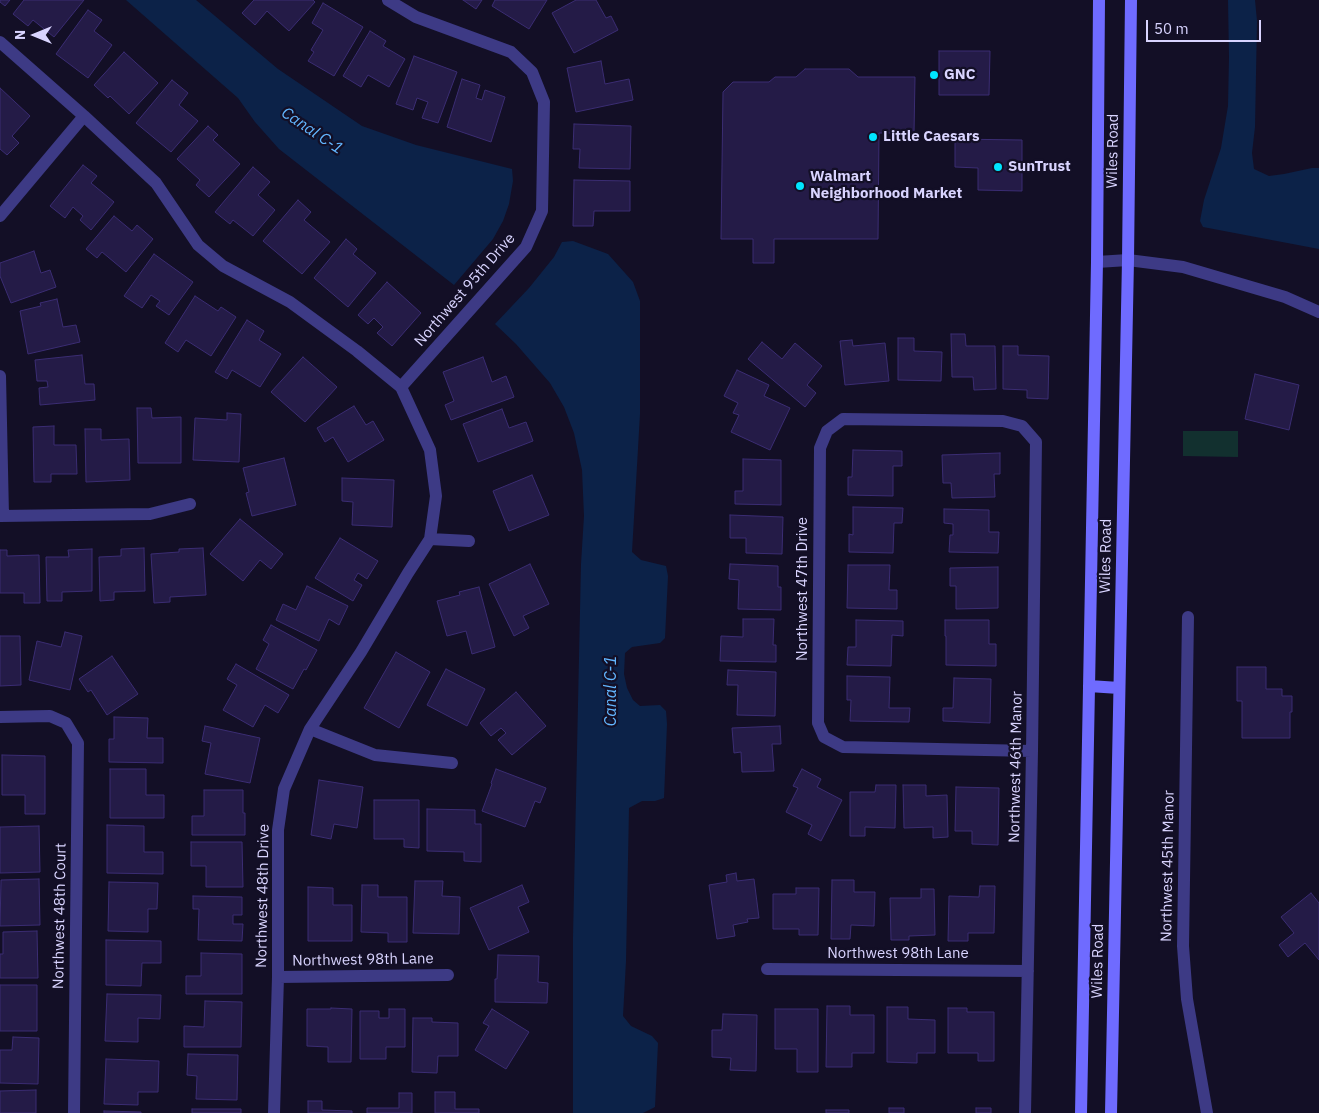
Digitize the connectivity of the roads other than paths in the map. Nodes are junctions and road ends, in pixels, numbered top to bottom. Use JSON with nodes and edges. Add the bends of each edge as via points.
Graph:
{"nodes":[{"id":1,"x":1099,"y":0,"type":"edge"},
{"id":2,"x":1130,"y":0,"type":"edge"},
{"id":3,"x":395,"y":2,"type":"edge"},
{"id":4,"x":0,"y":42,"type":"edge"},
{"id":5,"x":84,"y":116,"type":"junction"},
{"id":6,"x":0,"y":216,"type":"edge"},
{"id":7,"x":1128,"y":260,"type":"junction"},
{"id":8,"x":1097,"y":262,"type":"junction"},
{"id":9,"x":1319,"y":312,"type":"edge"},
{"id":10,"x":0,"y":376,"type":"edge"},
{"id":11,"x":400,"y":387,"type":"junction"},
{"id":12,"x":1022,"y":426,"type":"joint"},
{"id":13,"x":190,"y":504,"type":"dead end"},
{"id":14,"x":1,"y":516,"type":"edge"},
{"id":15,"x":430,"y":540,"type":"junction"},
{"id":16,"x":469,"y":541,"type":"dead end"},
{"id":17,"x":1188,"y":617,"type":"dead end"},
{"id":18,"x":1089,"y":686,"type":"junction"},
{"id":19,"x":1119,"y":688,"type":"junction"},
{"id":20,"x":0,"y":717,"type":"edge"},
{"id":21,"x":310,"y":730,"type":"junction"},
{"id":22,"x":1032,"y":751,"type":"junction"},
{"id":23,"x":452,"y":763,"type":"dead end"},
{"id":24,"x":767,"y":969,"type":"dead end"},
{"id":25,"x":1028,"y":971,"type":"junction"},
{"id":26,"x":448,"y":975,"type":"dead end"},
{"id":27,"x":278,"y":977,"type":"junction"},
{"id":28,"x":74,"y":1113,"type":"edge"},
{"id":29,"x":274,"y":1113,"type":"edge"},
{"id":30,"x":1025,"y":1113,"type":"edge"},
{"id":31,"x":1081,"y":1113,"type":"edge"},
{"id":32,"x":1111,"y":1113,"type":"edge"},
{"id":33,"x":1207,"y":1113,"type":"edge"}],
"edges":[{"from":1,"to":8,"type":"main road","name":"Wiles Road"},
{"from":2,"to":7,"type":"main road","name":"Wiles Road"},
{"from":3,"to":11,"type":"street","name":"Northwest 95th Drive","via":[[416,17],[510,52],[532,72],[544,102],[542,211],[526,247]]},
{"from":4,"to":5,"type":"street"},
{"from":5,"to":6,"type":"street"},
{"from":5,"to":11,"type":"street","via":[[156,183],[198,244],[223,266],[290,302]]},
{"from":7,"to":8,"type":"street"},
{"from":7,"to":9,"type":"street","via":[[1183,267],[1285,297]]},
{"from":7,"to":19,"type":"main road","name":"Wiles Road"},
{"from":8,"to":18,"type":"main road","name":"Wiles Road"},
{"from":10,"to":14,"type":"street"},
{"from":11,"to":15,"type":"street","name":"Northwest 48th Drive","via":[[430,450],[436,496]]},
{"from":12,"to":22,"type":"street","name":"Northwest 46th Manor","via":[[1036,442]]},
{"from":12,"to":22,"type":"street","name":"Northwest 47th Drive","via":[[1003,421],[843,419],[828,431],[820,448],[818,724],[824,737],[843,747]]},
{"from":13,"to":14,"type":"street","via":[[150,514]]},
{"from":15,"to":16,"type":"street"},
{"from":15,"to":21,"type":"street","name":"Northwest 48th Drive"},
{"from":17,"to":33,"type":"street","name":"Northwest 45th Manor","via":[[1183,946],[1187,999]]},
{"from":18,"to":19,"type":"main road"},
{"from":18,"to":31,"type":"main road","name":"Wiles Road"},
{"from":19,"to":32,"type":"main road","name":"Wiles Road"},
{"from":20,"to":28,"type":"street","name":"Northwest 48th Court","via":[[50,716],[66,724],[78,743]]},
{"from":21,"to":23,"type":"street","via":[[375,755]]},
{"from":21,"to":27,"type":"street","name":"Northwest 48th Drive","via":[[284,789],[278,830]]},
{"from":22,"to":25,"type":"street","name":"Northwest 46th Manor"},
{"from":24,"to":25,"type":"street","name":"Northwest 98th Lane"},
{"from":25,"to":30,"type":"street","name":"Northwest 46th Manor"},
{"from":26,"to":27,"type":"street","name":"Northwest 98th Lane"},
{"from":27,"to":29,"type":"street","name":"Northwest 48th Drive"}]}
